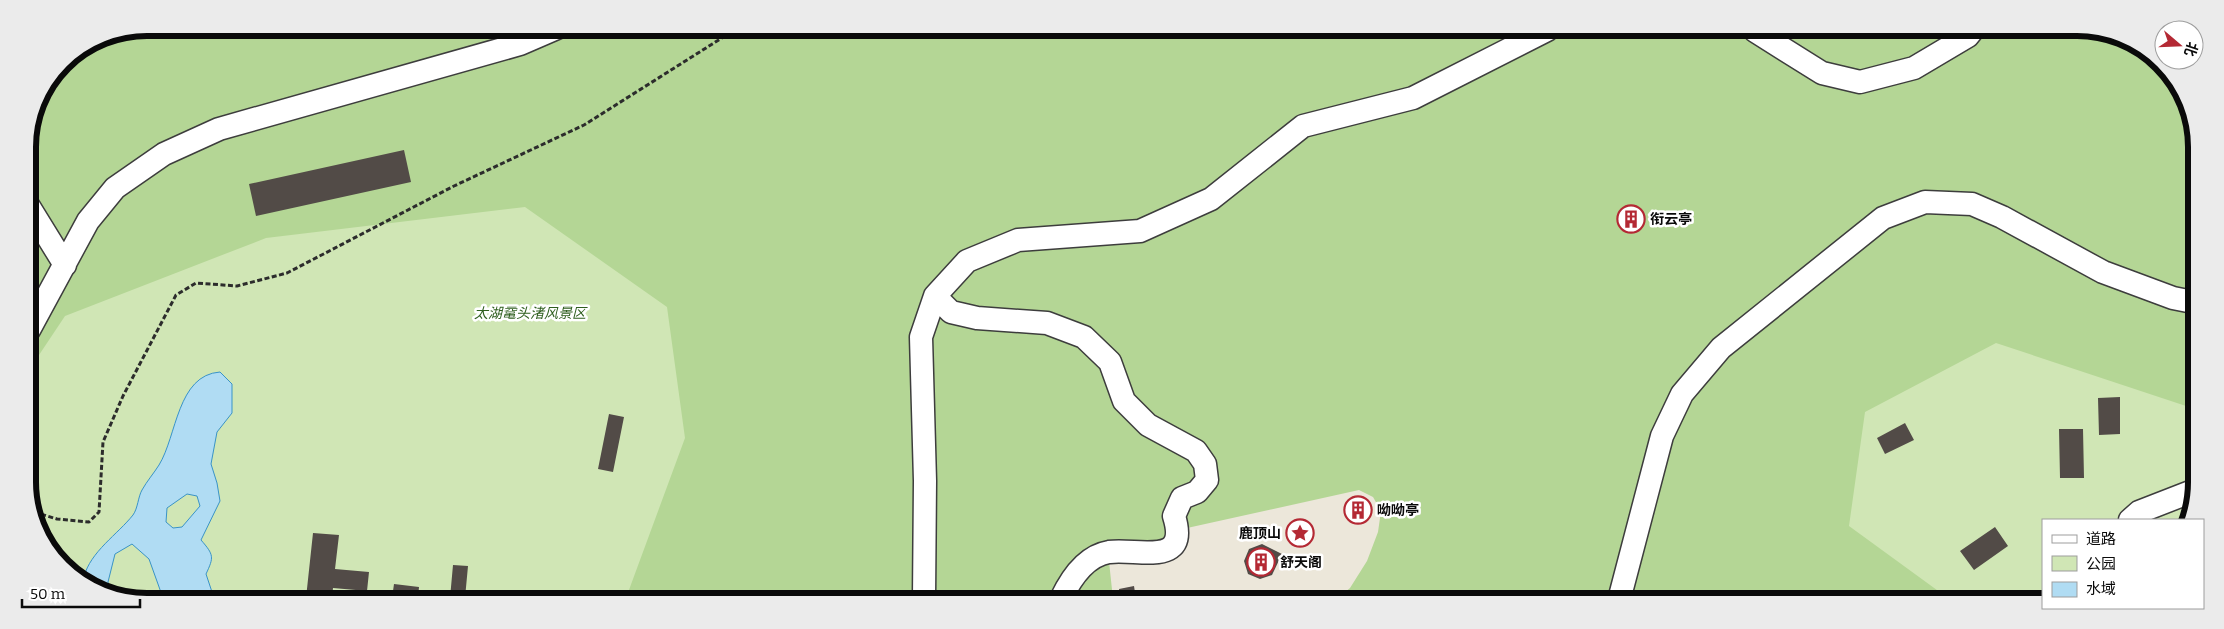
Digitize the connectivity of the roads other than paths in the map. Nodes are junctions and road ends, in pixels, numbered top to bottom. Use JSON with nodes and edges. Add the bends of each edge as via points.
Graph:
{"nodes":[{"id":1,"x":538,"y":36,"type":"edge"},
{"id":2,"x":1535,"y":36,"type":"edge"},
{"id":3,"x":1763,"y":36,"type":"edge"},
{"id":4,"x":1968,"y":36,"type":"edge"},
{"id":5,"x":36,"y":218,"type":"edge"},
{"id":6,"x":64,"y":264,"type":"junction"},
{"id":7,"x":935,"y":296,"type":"junction"},
{"id":8,"x":2188,"y":301,"type":"edge"},
{"id":9,"x":36,"y":317,"type":"edge"},
{"id":10,"x":2187,"y":493,"type":"edge"},
{"id":11,"x":2131,"y":519,"type":"edge"},
{"id":12,"x":924,"y":593,"type":"edge"},
{"id":13,"x":1064,"y":593,"type":"edge"},
{"id":14,"x":1621,"y":593,"type":"edge"}],
"edges":[{"from":1,"to":6,"type":"lane","via":[[520,44],[219,129],[164,154],[115,188],[88,221]]},
{"from":2,"to":7,"type":"lane","via":[[1413,98],[1303,126],[1211,199],[1140,231],[1018,240],[967,261]]},
{"from":3,"to":4,"type":"lane","via":[[1822,74],[1860,82],[1914,68]]},
{"from":5,"to":6,"type":"lane"},
{"from":6,"to":9,"type":"lane"},
{"from":7,"to":12,"type":"lane","via":[[921,337],[926,481]]},
{"from":7,"to":13,"type":"lane","via":[[951,312],[978,318],[1047,323],[1084,337],[1110,362],[1124,401],[1148,425],[1196,450],[1205,464],[1206,480],[1197,492],[1182,498],[1174,516],[1178,530],[1174,544],[1163,553],[1108,552],[1085,564]]},
{"from":8,"to":14,"type":"lane","via":[[2103,272],[1972,204],[1925,202],[1883,218],[1721,348],[1682,394],[1662,436]]},
{"from":10,"to":11,"type":"lane","via":[[2139,512]]}]}
